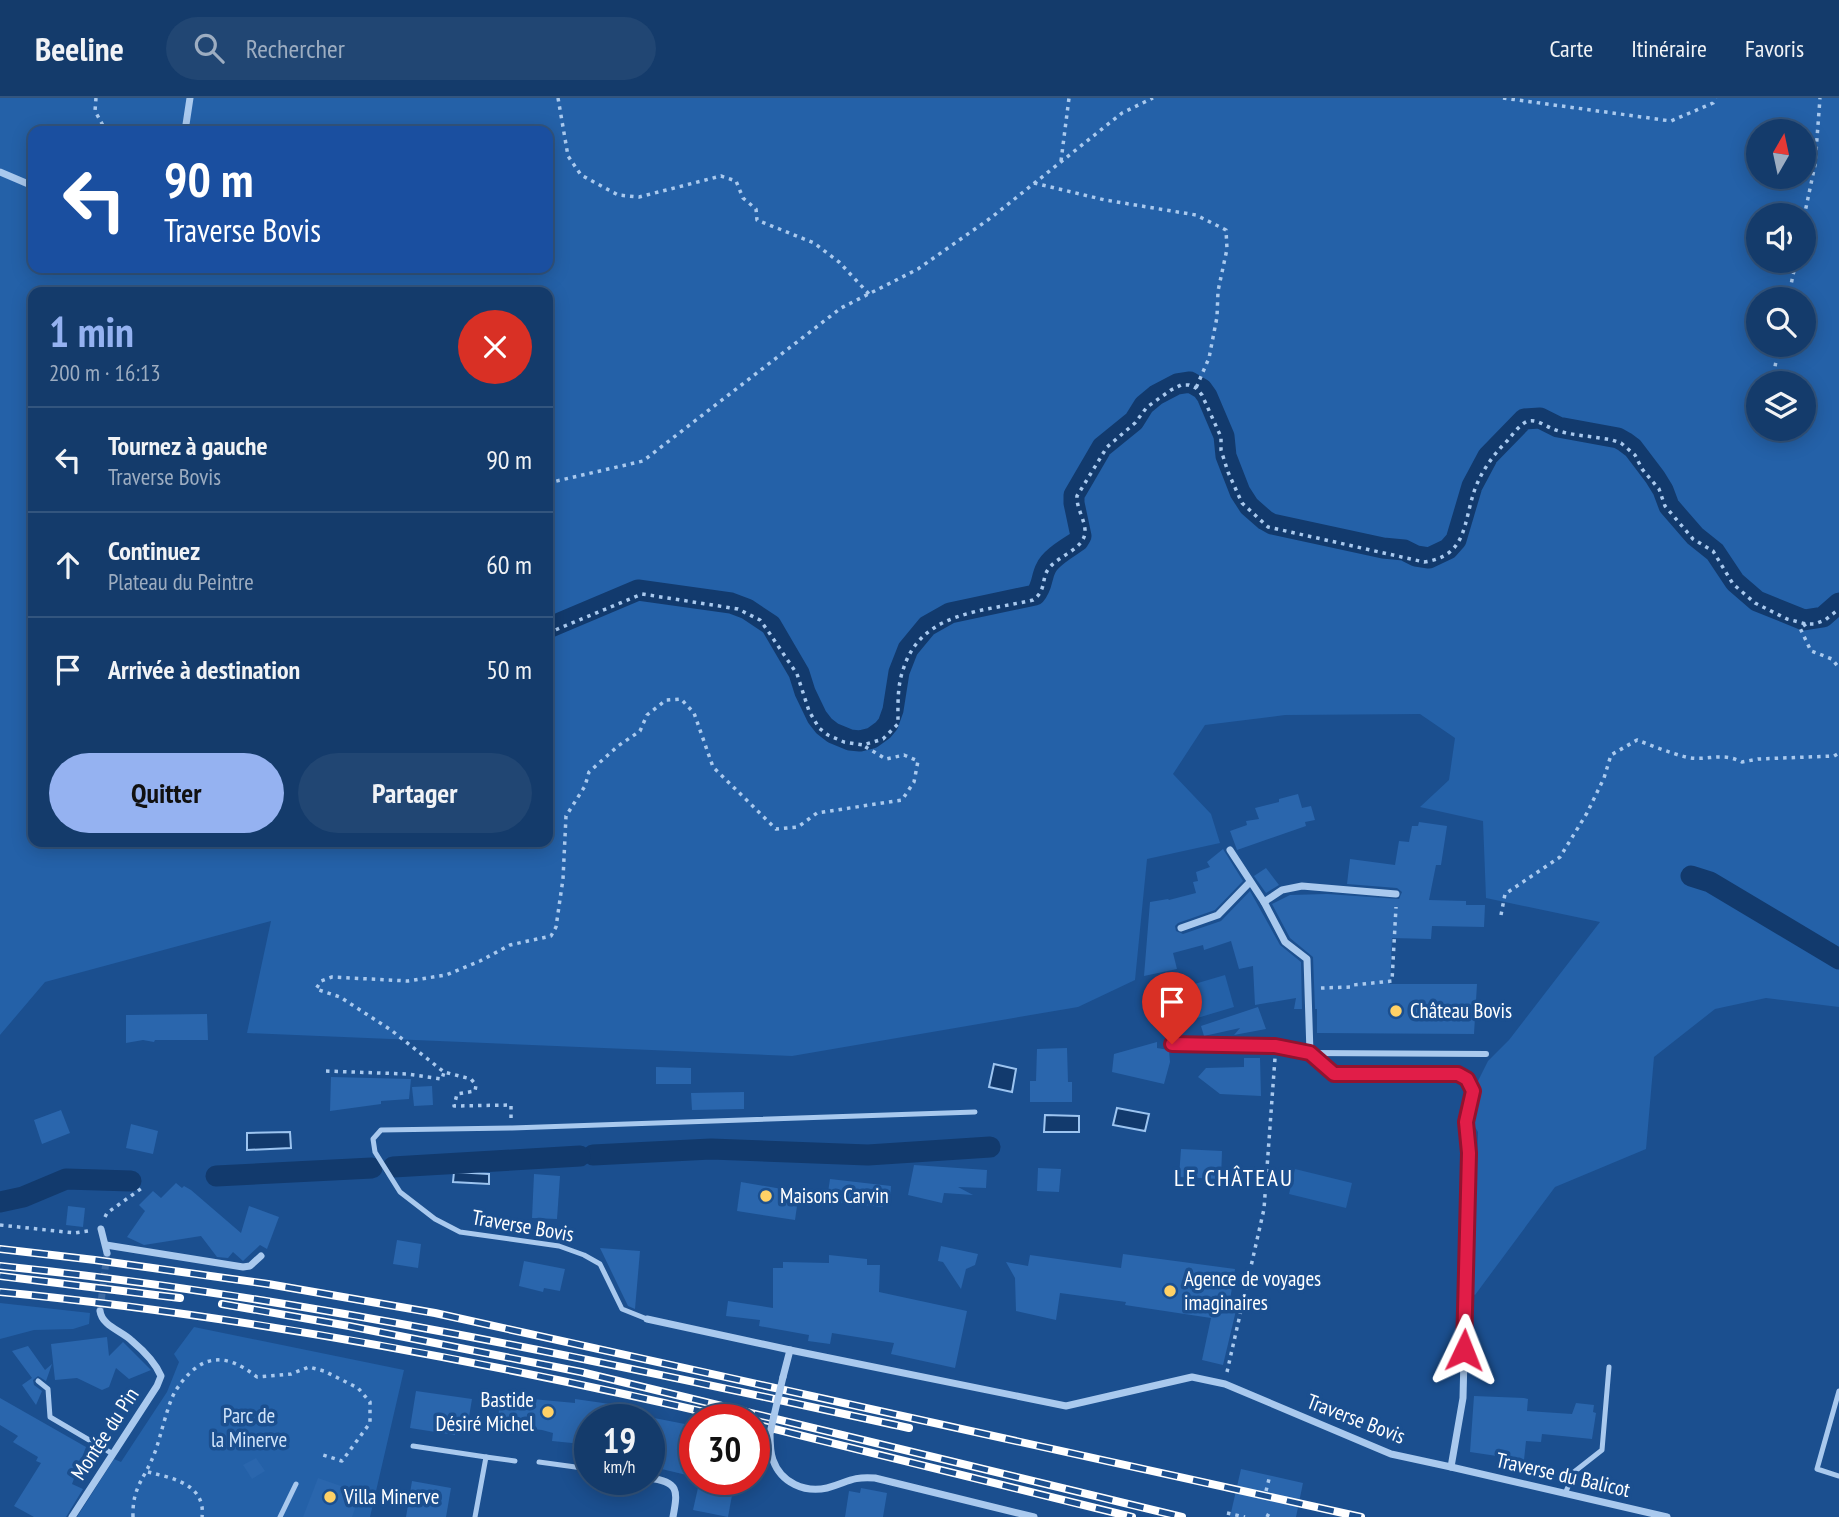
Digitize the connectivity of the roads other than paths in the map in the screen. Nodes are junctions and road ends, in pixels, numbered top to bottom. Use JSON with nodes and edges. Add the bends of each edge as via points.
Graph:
{"nodes":[{"id":1,"x":190,"y":98,"type":"edge"},
{"id":2,"x":186,"y":126,"type":"edge"},
{"id":3,"x":0,"y":172,"type":"edge"},
{"id":4,"x":28,"y":184,"type":"edge"},
{"id":5,"x":1230,"y":850,"type":"dead end"},
{"id":6,"x":1250,"y":882,"type":"junction"},
{"id":7,"x":1396,"y":894,"type":"road end"},
{"id":8,"x":1264,"y":902,"type":"junction"},
{"id":9,"x":1181,"y":928,"type":"dead end"},
{"id":10,"x":1172,"y":1044,"type":"dead end"},
{"id":11,"x":1310,"y":1053,"type":"junction"},
{"id":12,"x":1486,"y":1054,"type":"dead end"},
{"id":13,"x":975,"y":1112,"type":"dead end"},
{"id":14,"x":101,"y":1229,"type":"road end"},
{"id":15,"x":261,"y":1256,"type":"dead end"},
{"id":16,"x":100,"y":1311,"type":"dead end"},
{"id":17,"x":647,"y":1318,"type":"joint"},
{"id":18,"x":790,"y":1350,"type":"junction"},
{"id":19,"x":1609,"y":1367,"type":"dead end"},
{"id":20,"x":38,"y":1381,"type":"dead end"},
{"id":21,"x":1839,"y":1391,"type":"edge"},
{"id":22,"x":413,"y":1446,"type":"dead end"},
{"id":23,"x":113,"y":1454,"type":"junction"},
{"id":24,"x":486,"y":1457,"type":"junction"},
{"id":25,"x":514,"y":1461,"type":"dead end"},
{"id":26,"x":539,"y":1462,"type":"dead end"},
{"id":27,"x":574,"y":1467,"type":"edge"},
{"id":28,"x":1451,"y":1467,"type":"junction"},
{"id":29,"x":1839,"y":1476,"type":"edge"},
{"id":30,"x":665,"y":1480,"type":"edge"},
{"id":31,"x":296,"y":1484,"type":"dead end"},
{"id":32,"x":1565,"y":1494,"type":"junction"},
{"id":33,"x":72,"y":1517,"type":"edge"},
{"id":34,"x":280,"y":1517,"type":"edge"},
{"id":35,"x":475,"y":1517,"type":"edge"},
{"id":36,"x":673,"y":1517,"type":"edge"},
{"id":37,"x":1034,"y":1517,"type":"edge"},
{"id":38,"x":1667,"y":1517,"type":"edge"}],
"edges":[{"from":1,"to":2,"type":"street"},
{"from":3,"to":4,"type":"street"},
{"from":5,"to":6,"type":"street"},
{"from":6,"to":8,"type":"street"},
{"from":6,"to":9,"type":"street","via":[[1218,915]]},
{"from":7,"to":8,"type":"street","via":[[1302,886],[1282,890]]},
{"from":8,"to":11,"type":"street","via":[[1285,942],[1307,959]]},
{"from":10,"to":11,"type":"street","via":[[1275,1046]]},
{"from":11,"to":12,"type":"street"},
{"from":11,"to":28,"type":"street","via":[[1334,1074],[1458,1074],[1473,1091],[1466,1122],[1463,1398]]},
{"from":13,"to":17,"type":"lane","name":"Traverse Bovis","via":[[381,1130],[373,1139],[375,1152],[400,1192],[435,1219],[460,1232],[559,1246],[584,1255],[600,1264],[622,1309]]},
{"from":14,"to":15,"type":"street","via":[[107,1249],[243,1267]]},
{"from":16,"to":23,"type":"street","name":"Montée du Pin","via":[[103,1320],[130,1339],[161,1376]]},
{"from":17,"to":18,"type":"street","name":"Traverse Bovis"},
{"from":18,"to":28,"type":"street","name":"Traverse Bovis","via":[[1066,1406],[1192,1377],[1226,1384],[1391,1454]]},
{"from":18,"to":37,"type":"street","bridge":true,"via":[[770,1433],[772,1460],[791,1483],[801,1488],[828,1488],[850,1478],[875,1478]]},
{"from":19,"to":32,"type":"lane","via":[[1602,1450],[1574,1472]]},
{"from":20,"to":23,"type":"lane","via":[[48,1389],[51,1417]]},
{"from":21,"to":29,"type":"lane","via":[[1817,1469]]},
{"from":22,"to":24,"type":"lane"},
{"from":23,"to":33,"type":"street","name":"Montée du Pin"},
{"from":24,"to":25,"type":"lane"},
{"from":24,"to":35,"type":"lane"},
{"from":26,"to":27,"type":"lane"},
{"from":28,"to":32,"type":"street","name":"Traverse du Balicot"},
{"from":30,"to":36,"type":"street","via":[[676,1489]]},
{"from":31,"to":34,"type":"lane"},
{"from":32,"to":38,"type":"street","name":"Traverse du Balicot"}]}
